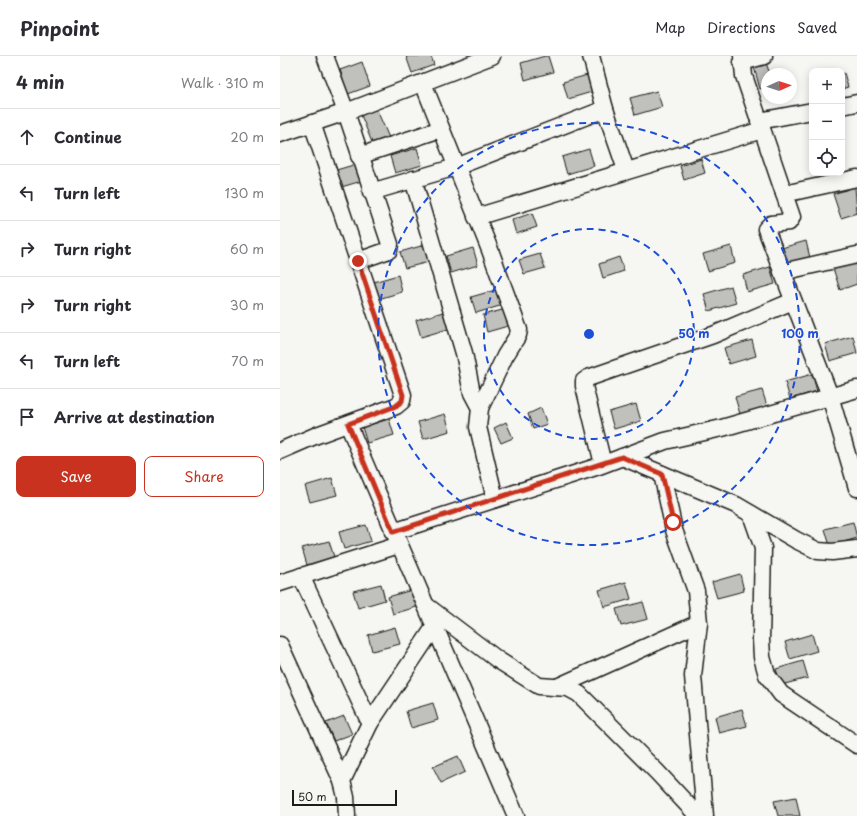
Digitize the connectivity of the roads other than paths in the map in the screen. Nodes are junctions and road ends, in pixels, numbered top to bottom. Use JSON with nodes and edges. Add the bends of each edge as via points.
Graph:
{"nodes":[{"id":1,"x":325,"y":56,"type":"edge"},
{"id":2,"x":492,"y":56,"type":"edge"},
{"id":3,"x":591,"y":56,"type":"edge"},
{"id":4,"x":764,"y":56,"type":"edge"},
{"id":5,"x":742,"y":59,"type":"edge"},
{"id":6,"x":423,"y":83,"type":"junction"},
{"id":7,"x":857,"y":103,"type":"edge"},
{"id":8,"x":845,"y":105,"type":"edge"},
{"id":9,"x":605,"y":109,"type":"junction"},
{"id":10,"x":346,"y":112,"type":"junction"},
{"id":11,"x":809,"y":112,"type":"edge"},
{"id":12,"x":312,"y":123,"type":"junction"},
{"id":13,"x":761,"y":125,"type":"junction"},
{"id":14,"x":441,"y":129,"type":"junction"},
{"id":15,"x":280,"y":134,"type":"edge"},
{"id":16,"x":359,"y":156,"type":"junction"},
{"id":17,"x":456,"y":167,"type":"junction"},
{"id":18,"x":626,"y":170,"type":"junction"},
{"id":19,"x":857,"y":178,"type":"edge"},
{"id":20,"x":413,"y":179,"type":"junction"},
{"id":21,"x":372,"y":192,"type":"junction"},
{"id":22,"x":784,"y":194,"type":"junction"},
{"id":23,"x":476,"y":217,"type":"junction"},
{"id":24,"x":857,"y":255,"type":"edge"},
{"id":25,"x":358,"y":261,"type":"junction"},
{"id":26,"x":782,"y":272,"type":"junction"},
{"id":27,"x":793,"y":301,"type":"junction"},
{"id":28,"x":857,"y":389,"type":"edge"},
{"id":29,"x":830,"y":396,"type":"junction"},
{"id":30,"x":480,"y":408,"type":"junction"},
{"id":31,"x":348,"y":424,"type":"junction"},
{"id":32,"x":280,"y":451,"type":"edge"},
{"id":33,"x":622,"y":457,"type":"junction"},
{"id":34,"x":603,"y":464,"type":"junction"},
{"id":35,"x":662,"y":474,"type":"junction"},
{"id":36,"x":857,"y":488,"type":"edge"},
{"id":37,"x":495,"y":499,"type":"junction"},
{"id":38,"x":751,"y":514,"type":"junction"},
{"id":39,"x":396,"y":538,"type":"junction"},
{"id":40,"x":857,"y":549,"type":"edge"},
{"id":41,"x":300,"y":576,"type":"junction"},
{"id":42,"x":280,"y":583,"type":"edge"},
{"id":43,"x":427,"y":606,"type":"junction"},
{"id":44,"x":699,"y":623,"type":"junction"},
{"id":45,"x":435,"y":626,"type":"junction"},
{"id":46,"x":280,"y":645,"type":"edge"},
{"id":47,"x":558,"y":687,"type":"junction"},
{"id":48,"x":370,"y":723,"type":"junction"},
{"id":49,"x":857,"y":745,"type":"edge"},
{"id":50,"x":342,"y":780,"type":"junction"},
{"id":51,"x":347,"y":816,"type":"edge"},
{"id":52,"x":516,"y":816,"type":"edge"},
{"id":53,"x":698,"y":816,"type":"edge"},
{"id":54,"x":705,"y":816,"type":"edge"}],
"edges":[{"from":1,"to":10,"type":"street"},
{"from":2,"to":6,"type":"street"},
{"from":3,"to":9,"type":"street"},
{"from":4,"to":5,"type":"street"},
{"from":5,"to":13,"type":"street","via":[[744,76]]},
{"from":6,"to":10,"type":"street"},
{"from":6,"to":14,"type":"street"},
{"from":7,"to":8,"type":"street"},
{"from":9,"to":17,"type":"street"},
{"from":9,"to":18,"type":"street"},
{"from":10,"to":12,"type":"street"},
{"from":10,"to":16,"type":"street"},
{"from":11,"to":13,"type":"street"},
{"from":12,"to":15,"type":"street"},
{"from":12,"to":25,"type":"street"},
{"from":13,"to":18,"type":"street"},
{"from":13,"to":22,"type":"street"},
{"from":14,"to":16,"type":"street"},
{"from":14,"to":17,"type":"street"},
{"from":16,"to":21,"type":"street"},
{"from":17,"to":20,"type":"street"},
{"from":17,"to":23,"type":"street"},
{"from":18,"to":23,"type":"street"},
{"from":19,"to":22,"type":"street"},
{"from":20,"to":21,"type":"street"},
{"from":20,"to":30,"type":"street","via":[[464,353],[472,394]]},
{"from":21,"to":25,"type":"street","via":[[390,244],[389,250]]},
{"from":22,"to":26,"type":"street","via":[[792,220],[770,224],[766,229]]},
{"from":23,"to":30,"type":"street","via":[[519,330]]},
{"from":24,"to":26,"type":"street"},
{"from":25,"to":31,"type":"street","via":[[403,395],[402,401],[396,406]]},
{"from":26,"to":27,"type":"street"},
{"from":27,"to":29,"type":"street"},
{"from":27,"to":34,"type":"street","via":[[713,335],[584,381]]},
{"from":28,"to":29,"type":"street"},
{"from":29,"to":33,"type":"street","via":[[722,428],[665,441]]},
{"from":29,"to":36,"type":"street"},
{"from":30,"to":37,"type":"street","via":[[478,427]]},
{"from":31,"to":32,"type":"street"},
{"from":31,"to":39,"type":"street"},
{"from":33,"to":34,"type":"street"},
{"from":33,"to":35,"type":"street"},
{"from":34,"to":37,"type":"street"},
{"from":35,"to":38,"type":"street","via":[[736,505]]},
{"from":35,"to":44,"type":"street","via":[[674,530],[696,591]]},
{"from":37,"to":39,"type":"street"},
{"from":38,"to":40,"type":"street","via":[[818,550],[832,552]]},
{"from":38,"to":49,"type":"street","via":[[762,548],[761,640],[767,675],[781,694]]},
{"from":39,"to":41,"type":"street"},
{"from":39,"to":43,"type":"street"},
{"from":41,"to":42,"type":"street"},
{"from":41,"to":48,"type":"street"},
{"from":43,"to":45,"type":"street"},
{"from":43,"to":47,"type":"street","via":[[498,660],[539,686]]},
{"from":44,"to":47,"type":"street"},
{"from":44,"to":54,"type":"street","via":[[693,676]]},
{"from":45,"to":48,"type":"street"},
{"from":45,"to":52,"type":"street"},
{"from":46,"to":50,"type":"street"},
{"from":47,"to":53,"type":"street","via":[[568,688],[579,694]]},
{"from":48,"to":50,"type":"street"},
{"from":50,"to":51,"type":"street"}]}
